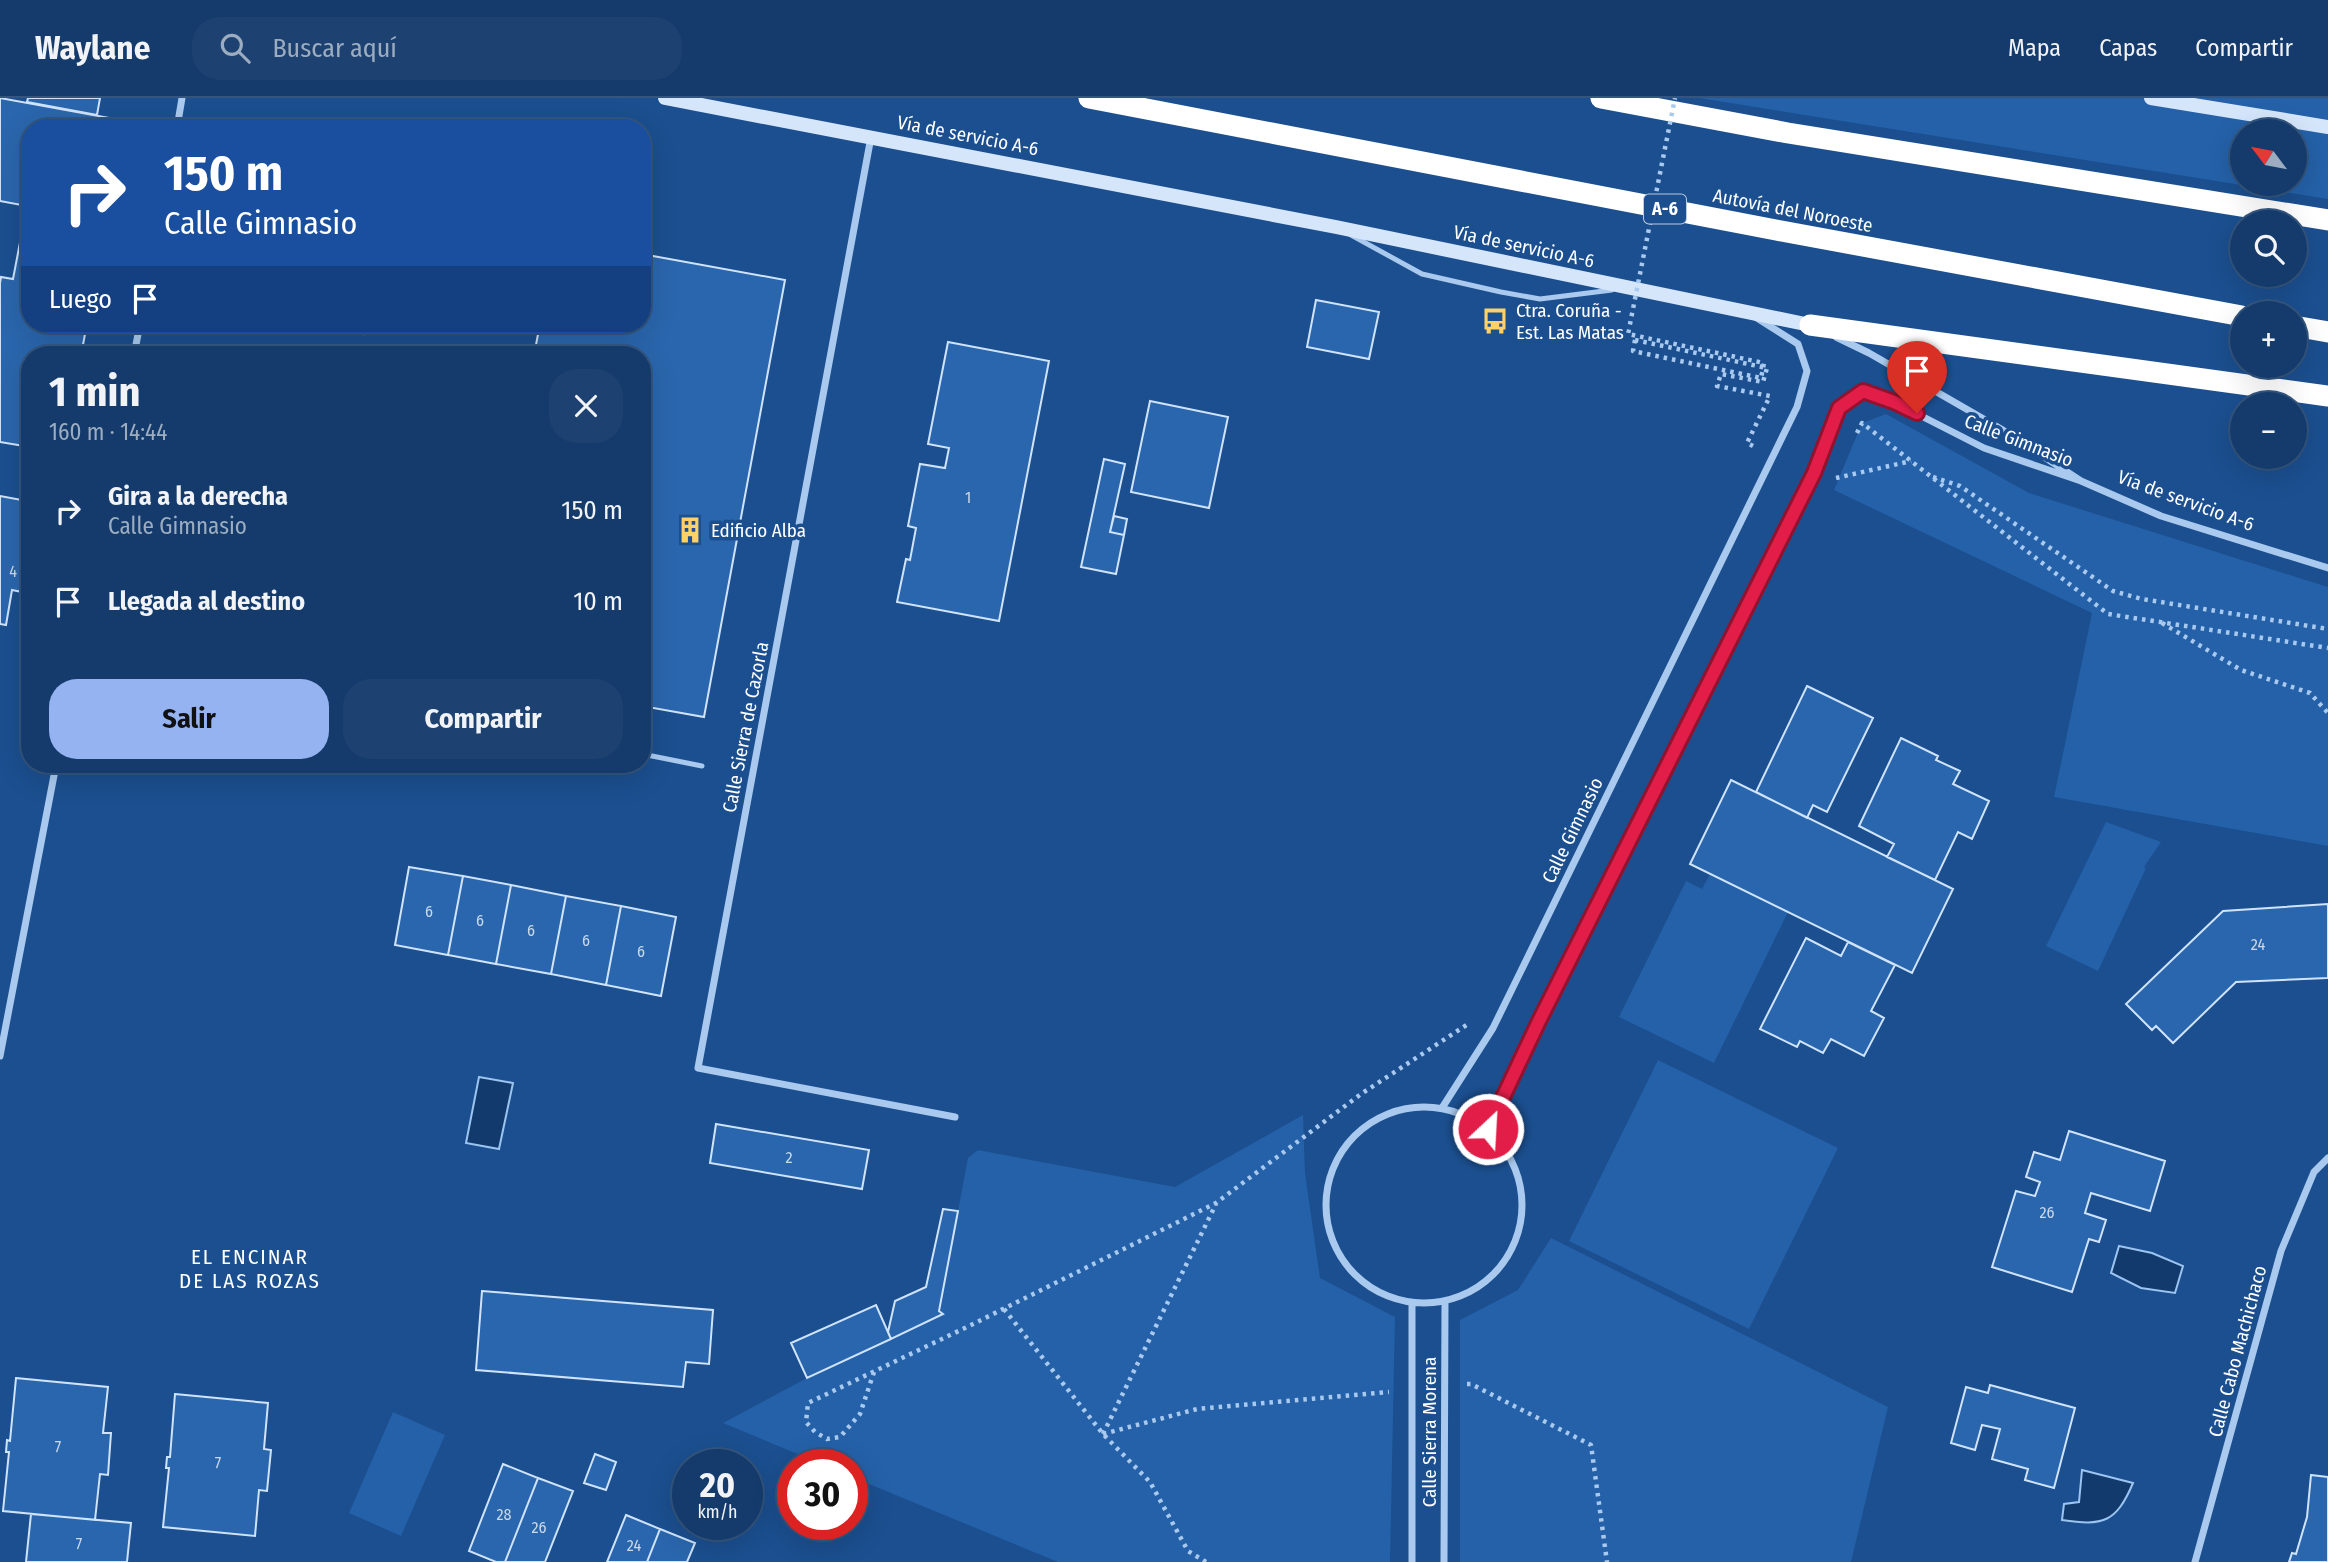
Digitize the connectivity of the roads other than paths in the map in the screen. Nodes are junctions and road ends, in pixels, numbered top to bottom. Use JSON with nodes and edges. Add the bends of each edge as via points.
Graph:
{"nodes":[{"id":1,"x":182,"y":98,"type":"edge"},
{"id":2,"x":665,"y":98,"type":"edge"},
{"id":3,"x":1089,"y":98,"type":"edge"},
{"id":4,"x":1601,"y":98,"type":"edge"},
{"id":5,"x":2151,"y":98,"type":"edge"},
{"id":6,"x":178,"y":119,"type":"edge"},
{"id":7,"x":2328,"y":127,"type":"edge"},
{"id":8,"x":871,"y":136,"type":"junction"},
{"id":9,"x":2328,"y":220,"type":"edge"},
{"id":10,"x":1336,"y":227,"type":"junction"},
{"id":11,"x":1630,"y":288,"type":"junction"},
{"id":12,"x":1751,"y":314,"type":"junction"},
{"id":13,"x":2230,"y":314,"type":"edge"},
{"id":14,"x":1810,"y":325,"type":"junction"},
{"id":15,"x":2307,"y":328,"type":"edge"},
{"id":16,"x":2328,"y":332,"type":"edge"},
{"id":17,"x":2328,"y":396,"type":"edge"},
{"id":18,"x":2081,"y":481,"type":"junction"},
{"id":19,"x":2328,"y":569,"type":"edge"},
{"id":20,"x":651,"y":756,"type":"edge"},
{"id":21,"x":702,"y":766,"type":"dead end"},
{"id":22,"x":54,"y":773,"type":"edge"},
{"id":23,"x":0,"y":1056,"type":"edge"},
{"id":24,"x":1442,"y":1108,"type":"junction"},
{"id":25,"x":955,"y":1117,"type":"dead end"},
{"id":26,"x":1488,"y":1129,"type":"junction"},
{"id":27,"x":2328,"y":1158,"type":"edge"},
{"id":28,"x":1445,"y":1302,"type":"junction"},
{"id":29,"x":1412,"y":1303,"type":"junction"},
{"id":30,"x":1412,"y":1562,"type":"edge"},
{"id":31,"x":1444,"y":1562,"type":"edge"},
{"id":32,"x":2195,"y":1562,"type":"edge"}],
"edges":[{"from":1,"to":6,"type":"street"},
{"from":2,"to":8,"type":"street","name":"Vía de servicio A-6"},
{"from":3,"to":13,"type":"highway","name":"Autovía del Noroeste","number":"A-6"},
{"from":4,"to":9,"type":"highway","via":[[1788,134]]},
{"from":5,"to":7,"type":"street"},
{"from":8,"to":10,"type":"street","name":"Vía de servicio A-6"},
{"from":8,"to":25,"type":"street","name":"Calle Sierra de Cazorla","via":[[698,1068]]},
{"from":10,"to":11,"type":"street","name":"Vía de servicio A-6"},
{"from":10,"to":11,"type":"lane","via":[[1422,274],[1501,292],[1540,299]]},
{"from":11,"to":12,"type":"street","name":"Vía de servicio A-6"},
{"from":12,"to":14,"type":"street","name":"Vía de servicio A-6"},
{"from":12,"to":24,"type":"street","name":"Calle Gimnasio","via":[[1798,344],[1807,371],[1797,407],[1493,1028]]},
{"from":14,"to":17,"type":"highway"},
{"from":14,"to":18,"type":"street","name":"Vía de servicio A-6","via":[[2001,429]]},
{"from":15,"to":16,"type":"highway"},
{"from":18,"to":19,"type":"street","name":"Vía de servicio A-6","via":[[2161,516]]},
{"from":18,"to":26,"type":"street","name":"Calle Gimnasio","via":[[1984,448],[1863,391],[1839,408],[1814,473]]},
{"from":20,"to":21,"type":"lane"},
{"from":22,"to":23,"type":"street"},
{"from":24,"to":26,"type":"street","via":[[1466,1115]]},
{"from":24,"to":29,"type":"street","via":[[1411,1107],[1380,1116],[1355,1134],[1336,1160],[1326,1190],[1326,1222],[1336,1252],[1355,1277],[1381,1295]]},
{"from":26,"to":28,"type":"street","via":[[1508,1153],[1520,1181],[1522,1213],[1515,1243],[1499,1270],[1475,1290]]},
{"from":27,"to":32,"type":"street","name":"Calle Cabo Machichaco","via":[[2314,1172],[2281,1251]]},
{"from":28,"to":29,"type":"street"},
{"from":28,"to":31,"type":"street","name":"Calle Sierra Morena"},
{"from":29,"to":30,"type":"street","name":"Calle Sierra Morena"}]}
